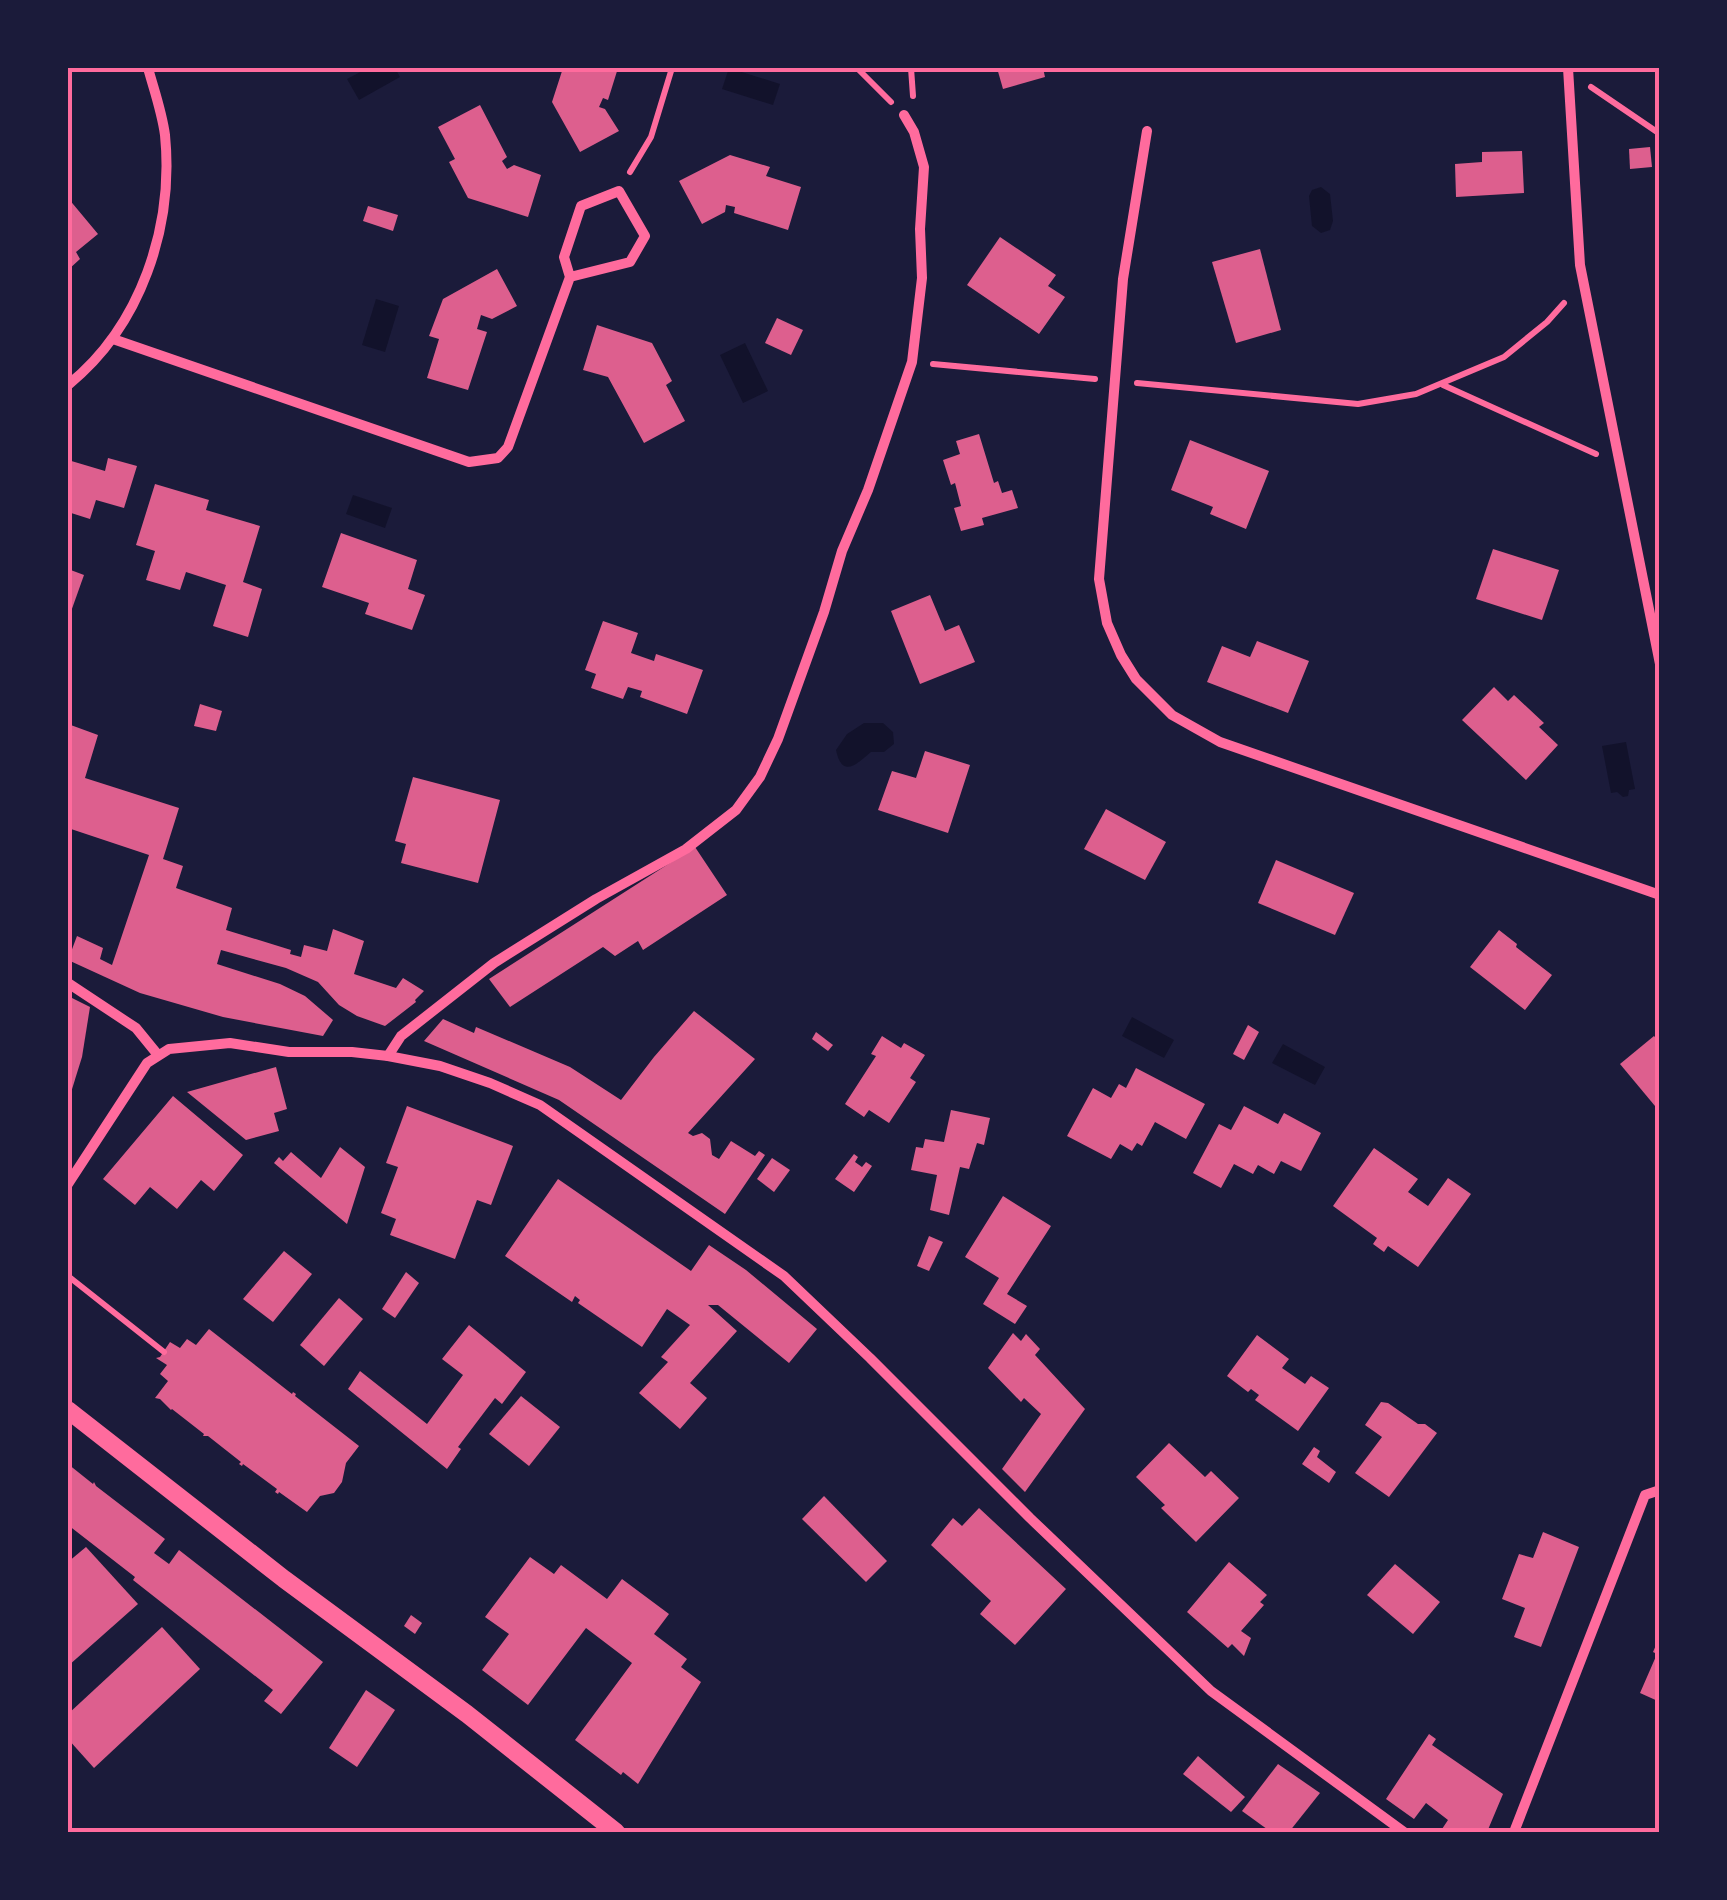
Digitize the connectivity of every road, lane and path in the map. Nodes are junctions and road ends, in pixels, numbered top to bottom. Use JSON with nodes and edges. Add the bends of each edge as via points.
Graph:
{"nodes":[{"id":1,"x":148,"y":68,"type":"edge"},
{"id":2,"x":672,"y":68,"type":"edge"},
{"id":3,"x":858,"y":68,"type":"edge"},
{"id":4,"x":1568,"y":69,"type":"edge"},
{"id":5,"x":904,"y":116,"type":"joint"},
{"id":6,"x":1147,"y":131,"type":"dead end"},
{"id":7,"x":1660,"y":134,"type":"edge"},
{"id":8,"x":619,"y":191,"type":"junction"},
{"id":9,"x":570,"y":278,"type":"junction"},
{"id":10,"x":1583,"y":282,"type":"junction"},
{"id":11,"x":113,"y":339,"type":"junction"},
{"id":12,"x":912,"y":362,"type":"junction"},
{"id":13,"x":1116,"y":382,"type":"junction"},
{"id":14,"x":68,"y":384,"type":"edge"},
{"id":15,"x":1442,"y":384,"type":"junction"},
{"id":16,"x":1619,"y":464,"type":"junction"},
{"id":17,"x":1660,"y":664,"type":"edge"},
{"id":18,"x":1660,"y":895,"type":"edge"},
{"id":19,"x":68,"y":984,"type":"edge"},
{"id":20,"x":158,"y":1054,"type":"junction"},
{"id":21,"x":388,"y":1056,"type":"junction"},
{"id":22,"x":68,"y":1184,"type":"edge"},
{"id":23,"x":68,"y":1276,"type":"edge"},
{"id":24,"x":164,"y":1352,"type":"dead end"},
{"id":25,"x":68,"y":1410,"type":"edge"},
{"id":26,"x":1660,"y":1490,"type":"edge"},
{"id":27,"x":616,"y":1832,"type":"edge"},
{"id":28,"x":1404,"y":1832,"type":"edge"},
{"id":29,"x":1514,"y":1832,"type":"edge"}],
"edges":[{"from":1,"to":11,"type":"street","via":[[165,139],[162,213],[149,270]]},
{"from":2,"to":8,"type":"path","via":[[651,137]]},
{"from":3,"to":5,"type":"path"},
{"from":4,"to":7,"type":"path"},
{"from":4,"to":10,"type":"street"},
{"from":5,"to":12,"type":"street","via":[[924,167]]},
{"from":6,"to":13,"type":"street","via":[[1123,278]]},
{"from":8,"to":9,"type":"street","via":[[581,206],[564,258]]},
{"from":8,"to":9,"type":"street","via":[[644,236],[630,262]]},
{"from":9,"to":11,"type":"street","via":[[508,447],[498,458],[469,462]]},
{"from":10,"to":15,"type":"path","via":[[1521,345]]},
{"from":10,"to":16,"type":"street"},
{"from":11,"to":14,"type":"street"},
{"from":12,"to":13,"type":"path"},
{"from":12,"to":21,"type":"street","via":[[778,739],[736,810],[686,849],[494,963],[401,1036]]},
{"from":13,"to":15,"type":"path","via":[[1358,404]]},
{"from":13,"to":18,"type":"street","via":[[1100,590],[1116,644],[1158,704],[1220,742]]},
{"from":15,"to":16,"type":"path"},
{"from":16,"to":17,"type":"street"},
{"from":19,"to":20,"type":"street","via":[[136,1028]]},
{"from":20,"to":21,"type":"street","via":[[230,1044]]},
{"from":20,"to":22,"type":"street"},
{"from":21,"to":28,"type":"street","via":[[440,1066],[540,1105],[784,1276],[1210,1691]]},
{"from":23,"to":24,"type":"path"},
{"from":25,"to":27,"type":"street"},
{"from":26,"to":29,"type":"street","via":[[1645,1495]]}]}
